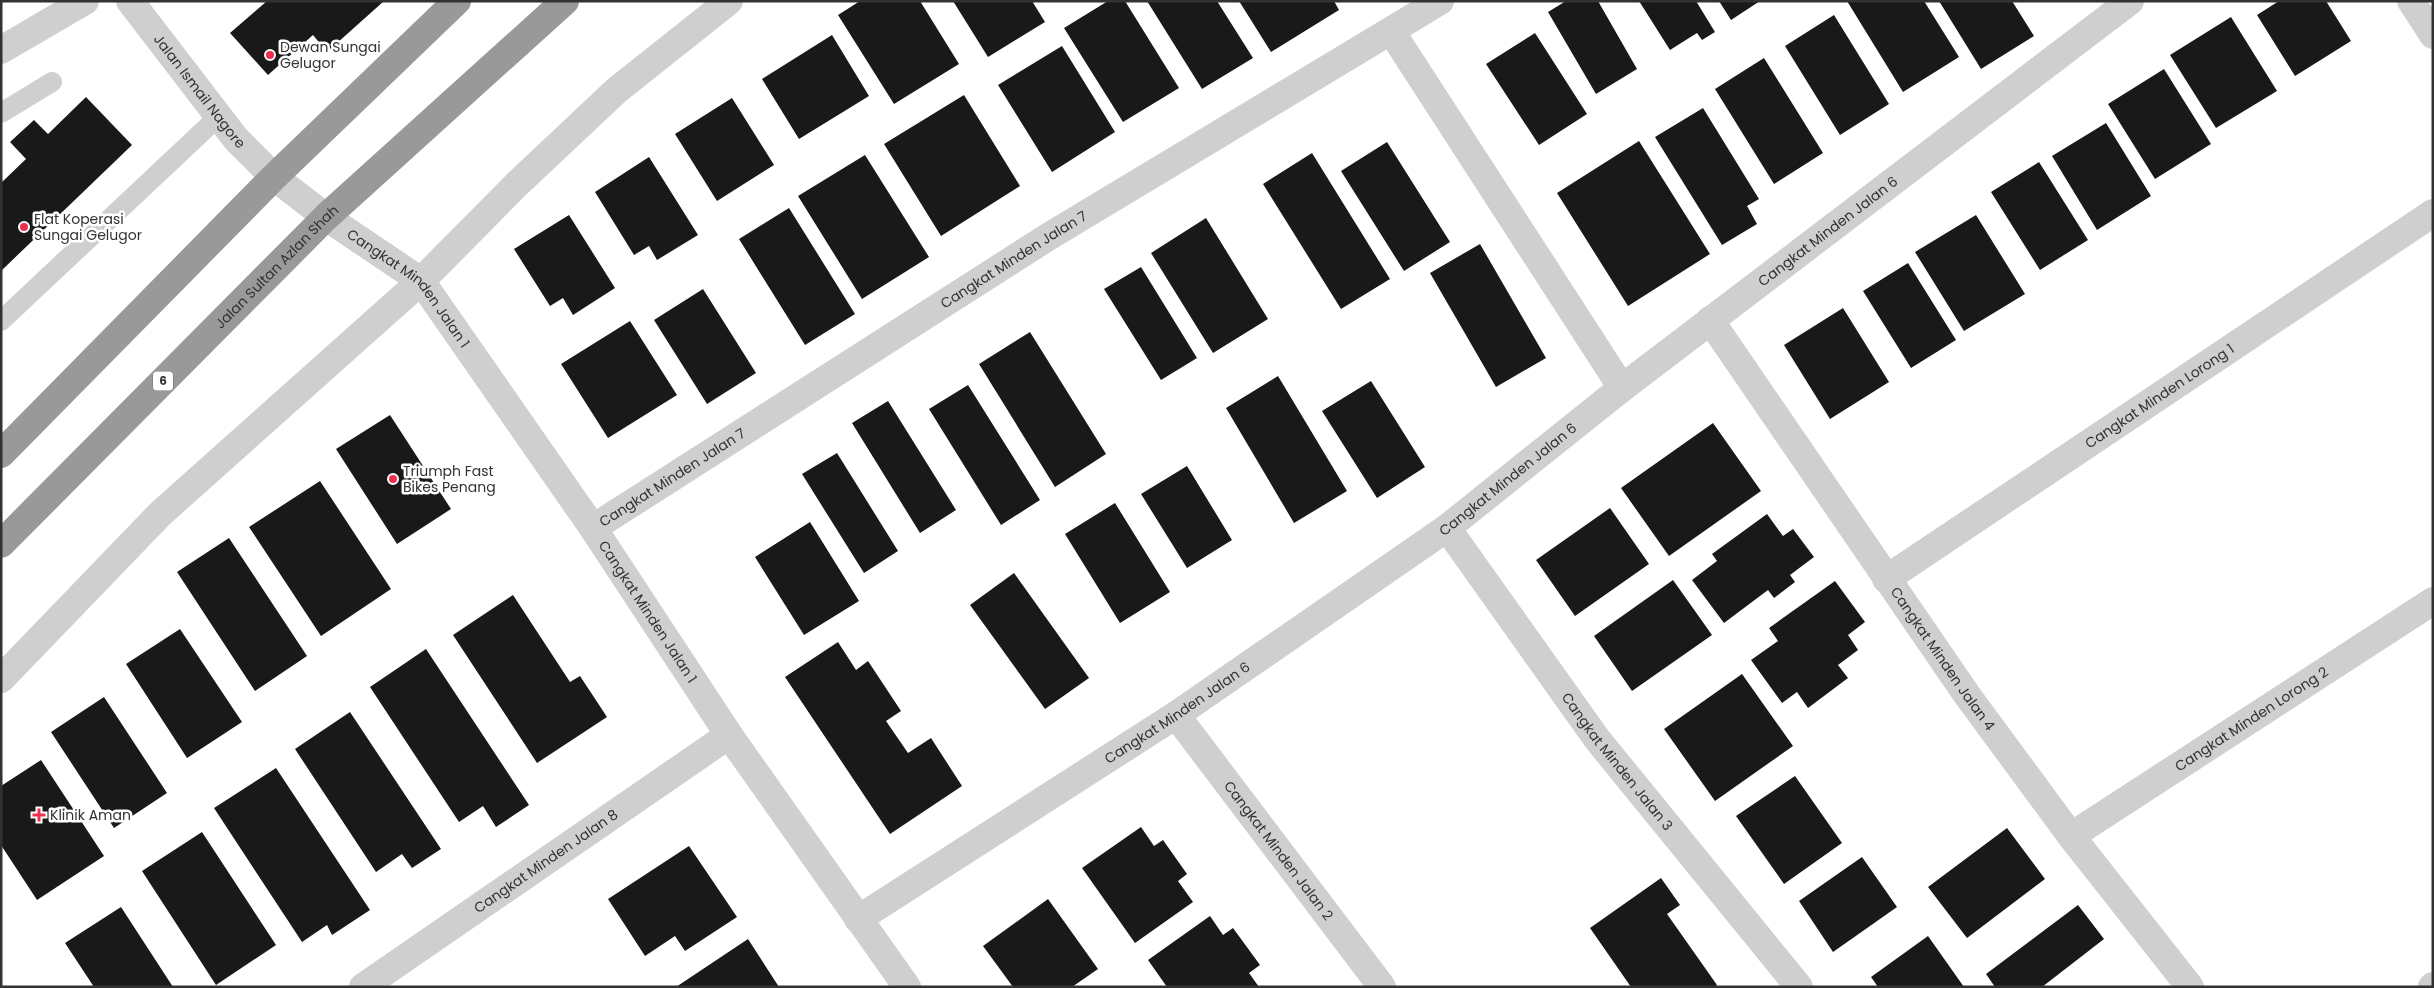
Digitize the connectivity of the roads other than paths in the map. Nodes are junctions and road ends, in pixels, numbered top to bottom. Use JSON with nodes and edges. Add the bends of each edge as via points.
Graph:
{"nodes":[{"id":1,"x":85,"y":1,"type":"edge"},
{"id":2,"x":457,"y":1,"type":"edge"},
{"id":3,"x":565,"y":1,"type":"edge"},
{"id":4,"x":729,"y":1,"type":"edge"},
{"id":5,"x":1440,"y":1,"type":"edge"},
{"id":6,"x":2130,"y":1,"type":"edge"},
{"id":7,"x":2411,"y":1,"type":"edge"},
{"id":8,"x":141,"y":5,"type":"edge"},
{"id":9,"x":1391,"y":31,"type":"junction"},
{"id":10,"x":2433,"y":35,"type":"edge"},
{"id":11,"x":1,"y":50,"type":"edge"},
{"id":12,"x":52,"y":82,"type":"dead end"},
{"id":13,"x":1,"y":113,"type":"edge"},
{"id":14,"x":218,"y":117,"type":"junction"},
{"id":15,"x":274,"y":177,"type":"junction"},
{"id":16,"x":2433,"y":213,"type":"edge"},
{"id":17,"x":326,"y":218,"type":"junction"},
{"id":18,"x":421,"y":280,"type":"junction"},
{"id":19,"x":1710,"y":320,"type":"junction"},
{"id":20,"x":1,"y":321,"type":"edge"},
{"id":21,"x":1622,"y":388,"type":"junction"},
{"id":22,"x":1,"y":454,"type":"edge"},
{"id":23,"x":593,"y":528,"type":"junction"},
{"id":24,"x":1447,"y":528,"type":"junction"},
{"id":25,"x":1,"y":544,"type":"edge"},
{"id":26,"x":1886,"y":579,"type":"junction"},
{"id":27,"x":2433,"y":601,"type":"edge"},
{"id":28,"x":1,"y":679,"type":"edge"},
{"id":29,"x":1176,"y":715,"type":"junction"},
{"id":30,"x":729,"y":735,"type":"junction"},
{"id":31,"x":2071,"y":836,"type":"junction"},
{"id":32,"x":858,"y":919,"type":"junction"},
{"id":33,"x":363,"y":987,"type":"edge"},
{"id":34,"x":907,"y":987,"type":"edge"},
{"id":35,"x":1382,"y":987,"type":"edge"},
{"id":36,"x":1800,"y":987,"type":"edge"},
{"id":37,"x":2190,"y":987,"type":"edge"}],
"edges":[{"from":1,"to":11,"type":"street"},
{"from":2,"to":15,"type":"highway"},
{"from":3,"to":17,"type":"highway","name":"Jalan Sultan Azlan Shah","number":"6"},
{"from":4,"to":18,"type":"street","via":[[617,90]]},
{"from":5,"to":9,"type":"street","name":"Cangkat Minden Jalan 7"},
{"from":6,"to":19,"type":"street","name":"Cangkat Minden Jalan 6"},
{"from":7,"to":10,"type":"street"},
{"from":8,"to":14,"type":"street","name":"Jalan Ismail Nagore"},
{"from":9,"to":21,"type":"street"},
{"from":9,"to":23,"type":"street","name":"Cangkat Minden Jalan 7","via":[[1048,237]]},
{"from":12,"to":13,"type":"lane"},
{"from":14,"to":15,"type":"street","name":"Jalan Ismail Nagore"},
{"from":14,"to":20,"type":"lane"},
{"from":15,"to":17,"type":"street","name":"Jalan Ismail Nagore"},
{"from":15,"to":22,"type":"highway"},
{"from":16,"to":26,"type":"street","name":"Cangkat Minden Lorong 1"},
{"from":17,"to":18,"type":"street","name":"Cangkat Minden Jalan 1"},
{"from":17,"to":25,"type":"highway","name":"Jalan Sultan Azlan Shah","number":"6"},
{"from":18,"to":23,"type":"street","name":"Cangkat Minden Jalan 1"},
{"from":18,"to":28,"type":"street","via":[[160,514]]},
{"from":19,"to":21,"type":"street","name":"Cangkat Minden Jalan 6"},
{"from":19,"to":26,"type":"street","name":"Cangkat Minden Jalan 4"},
{"from":21,"to":24,"type":"street","name":"Cangkat Minden Jalan 6"},
{"from":23,"to":30,"type":"street","name":"Cangkat Minden Jalan 1"},
{"from":24,"to":29,"type":"street","name":"Cangkat Minden Jalan 6"},
{"from":24,"to":36,"type":"street","name":"Cangkat Minden Jalan 3","via":[[1597,739]]},
{"from":26,"to":31,"type":"street","name":"Cangkat Minden Jalan 4"},
{"from":27,"to":31,"type":"street","name":"Cangkat Minden Lorong 2"},
{"from":29,"to":32,"type":"street","name":"Cangkat Minden Jalan 6"},
{"from":29,"to":35,"type":"street","name":"Cangkat Minden Jalan 2"},
{"from":30,"to":32,"type":"street","name":"Cangkat Minden Jalan 1"},
{"from":30,"to":33,"type":"street","name":"Cangkat Minden Jalan 8"},
{"from":31,"to":37,"type":"street","name":"Cangkat Minden Jalan 4"},
{"from":32,"to":34,"type":"street","name":"Cangkat Minden Jalan 1"}]}
